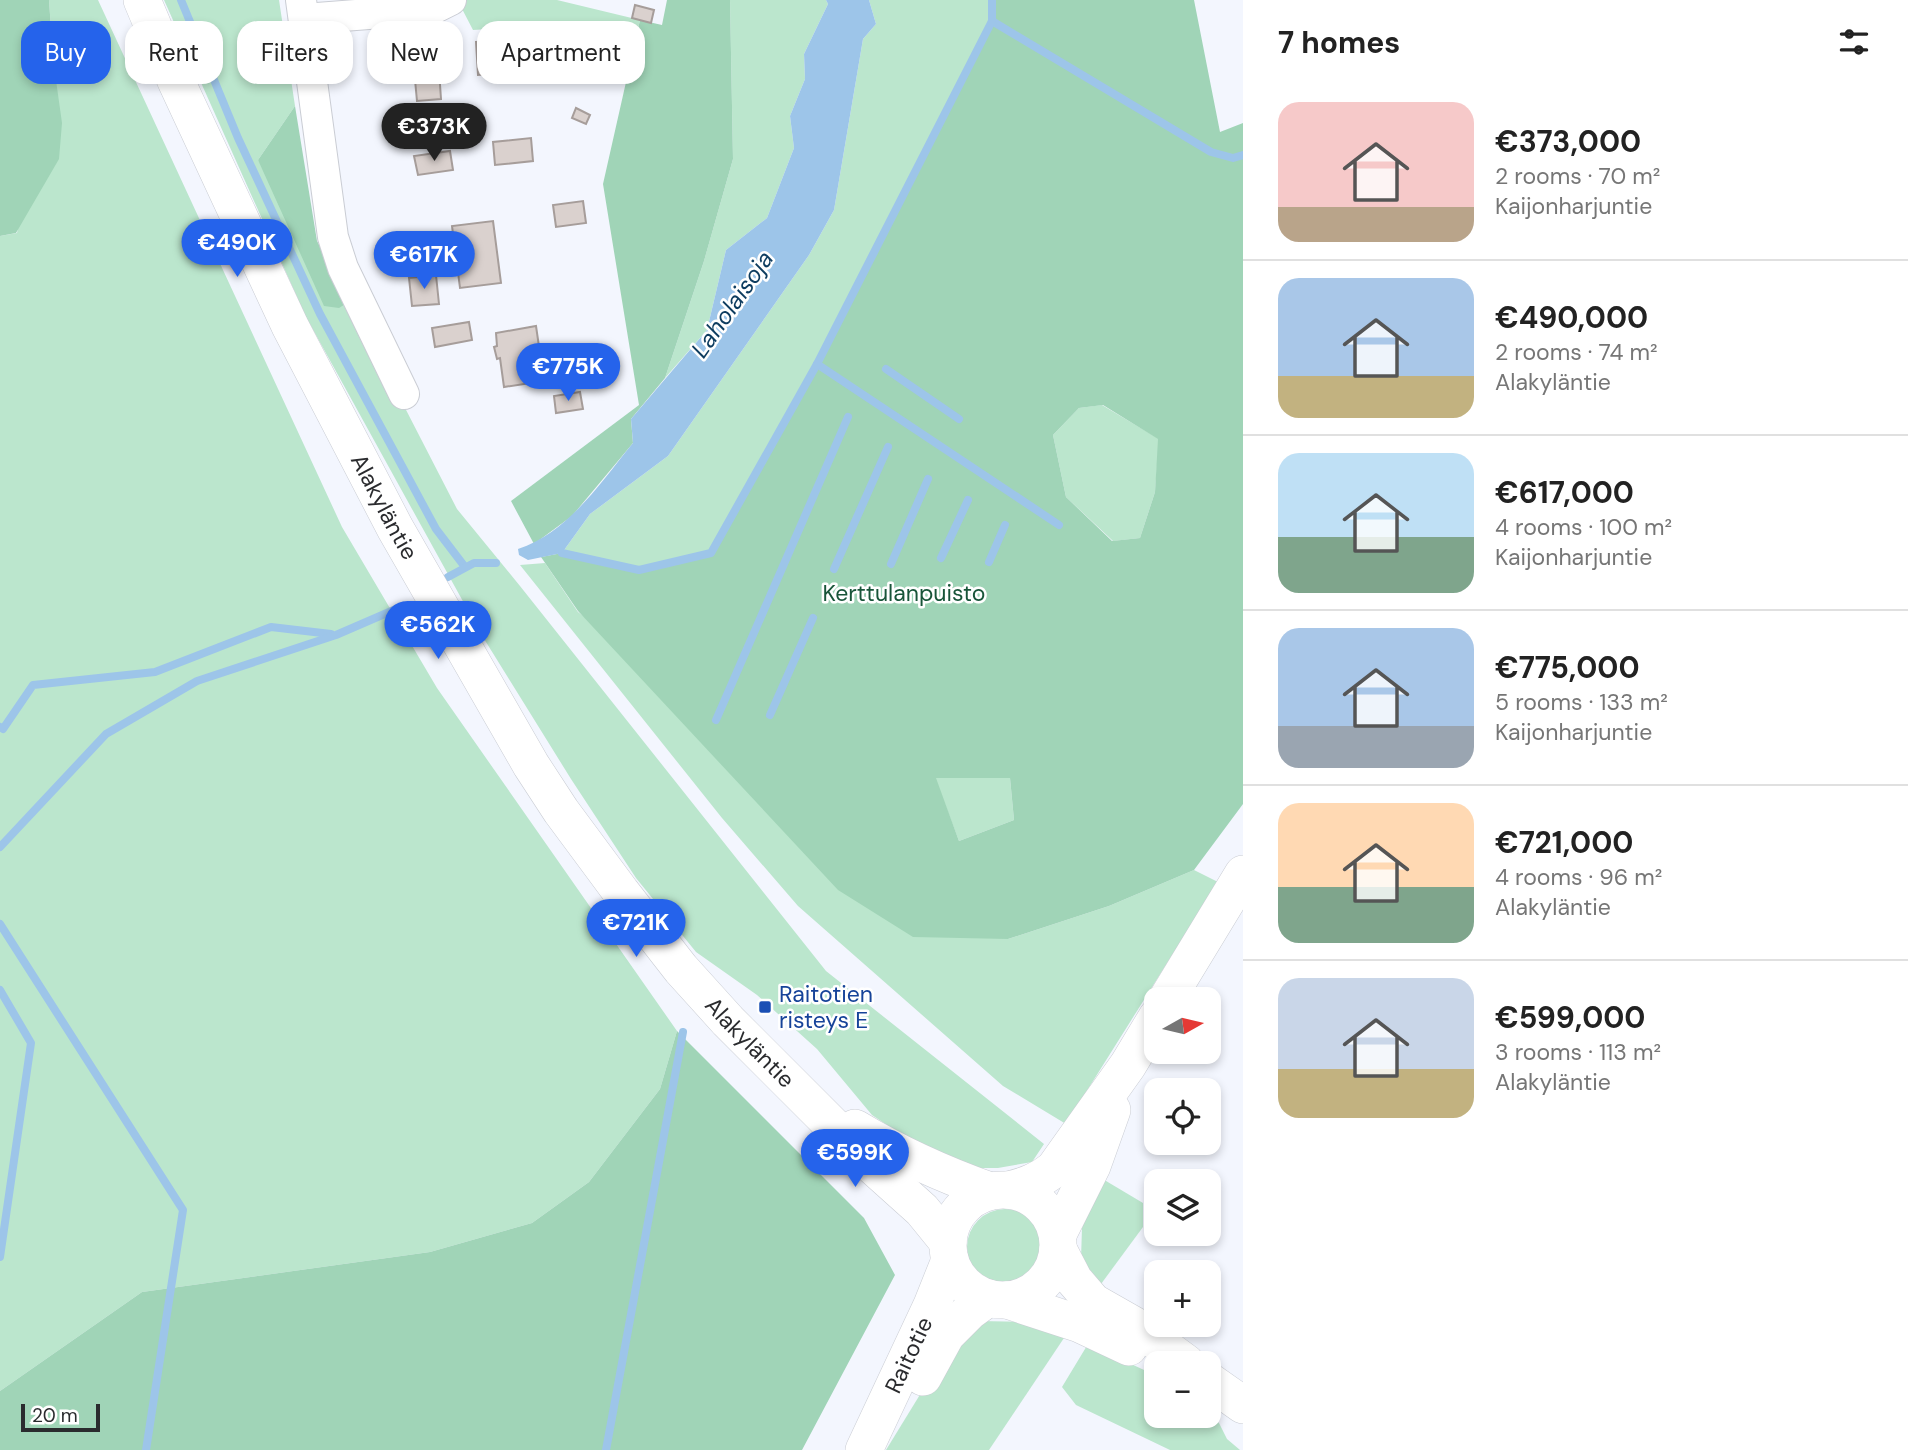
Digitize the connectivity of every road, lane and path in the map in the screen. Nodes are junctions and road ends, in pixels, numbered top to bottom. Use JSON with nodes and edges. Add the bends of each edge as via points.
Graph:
{"nodes":[{"id":1,"x":142,"y":0,"type":"edge"},
{"id":2,"x":451,"y":0,"type":"edge"},
{"id":3,"x":302,"y":9,"type":"edge"},
{"id":4,"x":404,"y":394,"type":"dead end"},
{"id":5,"x":1243,"y":874,"type":"edge"},
{"id":6,"x":1174,"y":987,"type":"edge"},
{"id":7,"x":1144,"y":1039,"type":"edge"},
{"id":8,"x":1128,"y":1065,"type":"junction"},
{"id":9,"x":806,"y":1098,"type":"junction"},
{"id":10,"x":999,"y":1191,"type":"junction"},
{"id":11,"x":1058,"y":1242,"type":"junction"},
{"id":12,"x":949,"y":1251,"type":"junction"},
{"id":13,"x":997,"y":1299,"type":"junction"},
{"id":14,"x":1170,"y":1351,"type":"edge"},
{"id":15,"x":1144,"y":1354,"type":"edge"},
{"id":16,"x":864,"y":1450,"type":"edge"},
{"id":17,"x":873,"y":1450,"type":"edge"}],
"edges":[{"from":1,"to":9,"type":"main road","name":"Alakyläntie","via":[[290,326],[395,528],[531,765],[681,969]]},
{"from":2,"to":3,"type":"street","via":[[433,9]]},
{"from":3,"to":4,"type":"street","via":[[333,237],[343,268]]},
{"from":5,"to":6,"type":"main road"},
{"from":7,"to":8,"type":"main road"},
{"from":8,"to":10,"type":"main road","via":[[1054,1169],[1042,1179]]},
{"from":8,"to":11,"type":"main road","via":[[1092,1167]]},
{"from":9,"to":10,"type":"main road","name":"Alakyläntie","via":[[895,1152],[947,1176]]},
{"from":9,"to":12,"type":"main road","name":"Alakyläntie","via":[[922,1210]]},
{"from":10,"to":11,"type":"main road","via":[[1025,1194],[1040,1204],[1051,1218]]},
{"from":10,"to":12,"type":"main road","via":[[974,1198],[961,1210],[952,1225]]},
{"from":11,"to":13,"type":"main road","via":[[1054,1268],[1042,1284],[1026,1296]]},
{"from":11,"to":14,"type":"main road","via":[[1074,1280],[1093,1302]]},
{"from":12,"to":13,"type":"main road","via":[[958,1277],[971,1290]]},
{"from":12,"to":16,"type":"main road","name":"Raitotie","via":[[932,1305]]},
{"from":13,"to":15,"type":"main road","via":[[1080,1324]]},
{"from":13,"to":17,"type":"main road","name":"Raitotie","via":[[970,1311],[946,1335]]}]}
